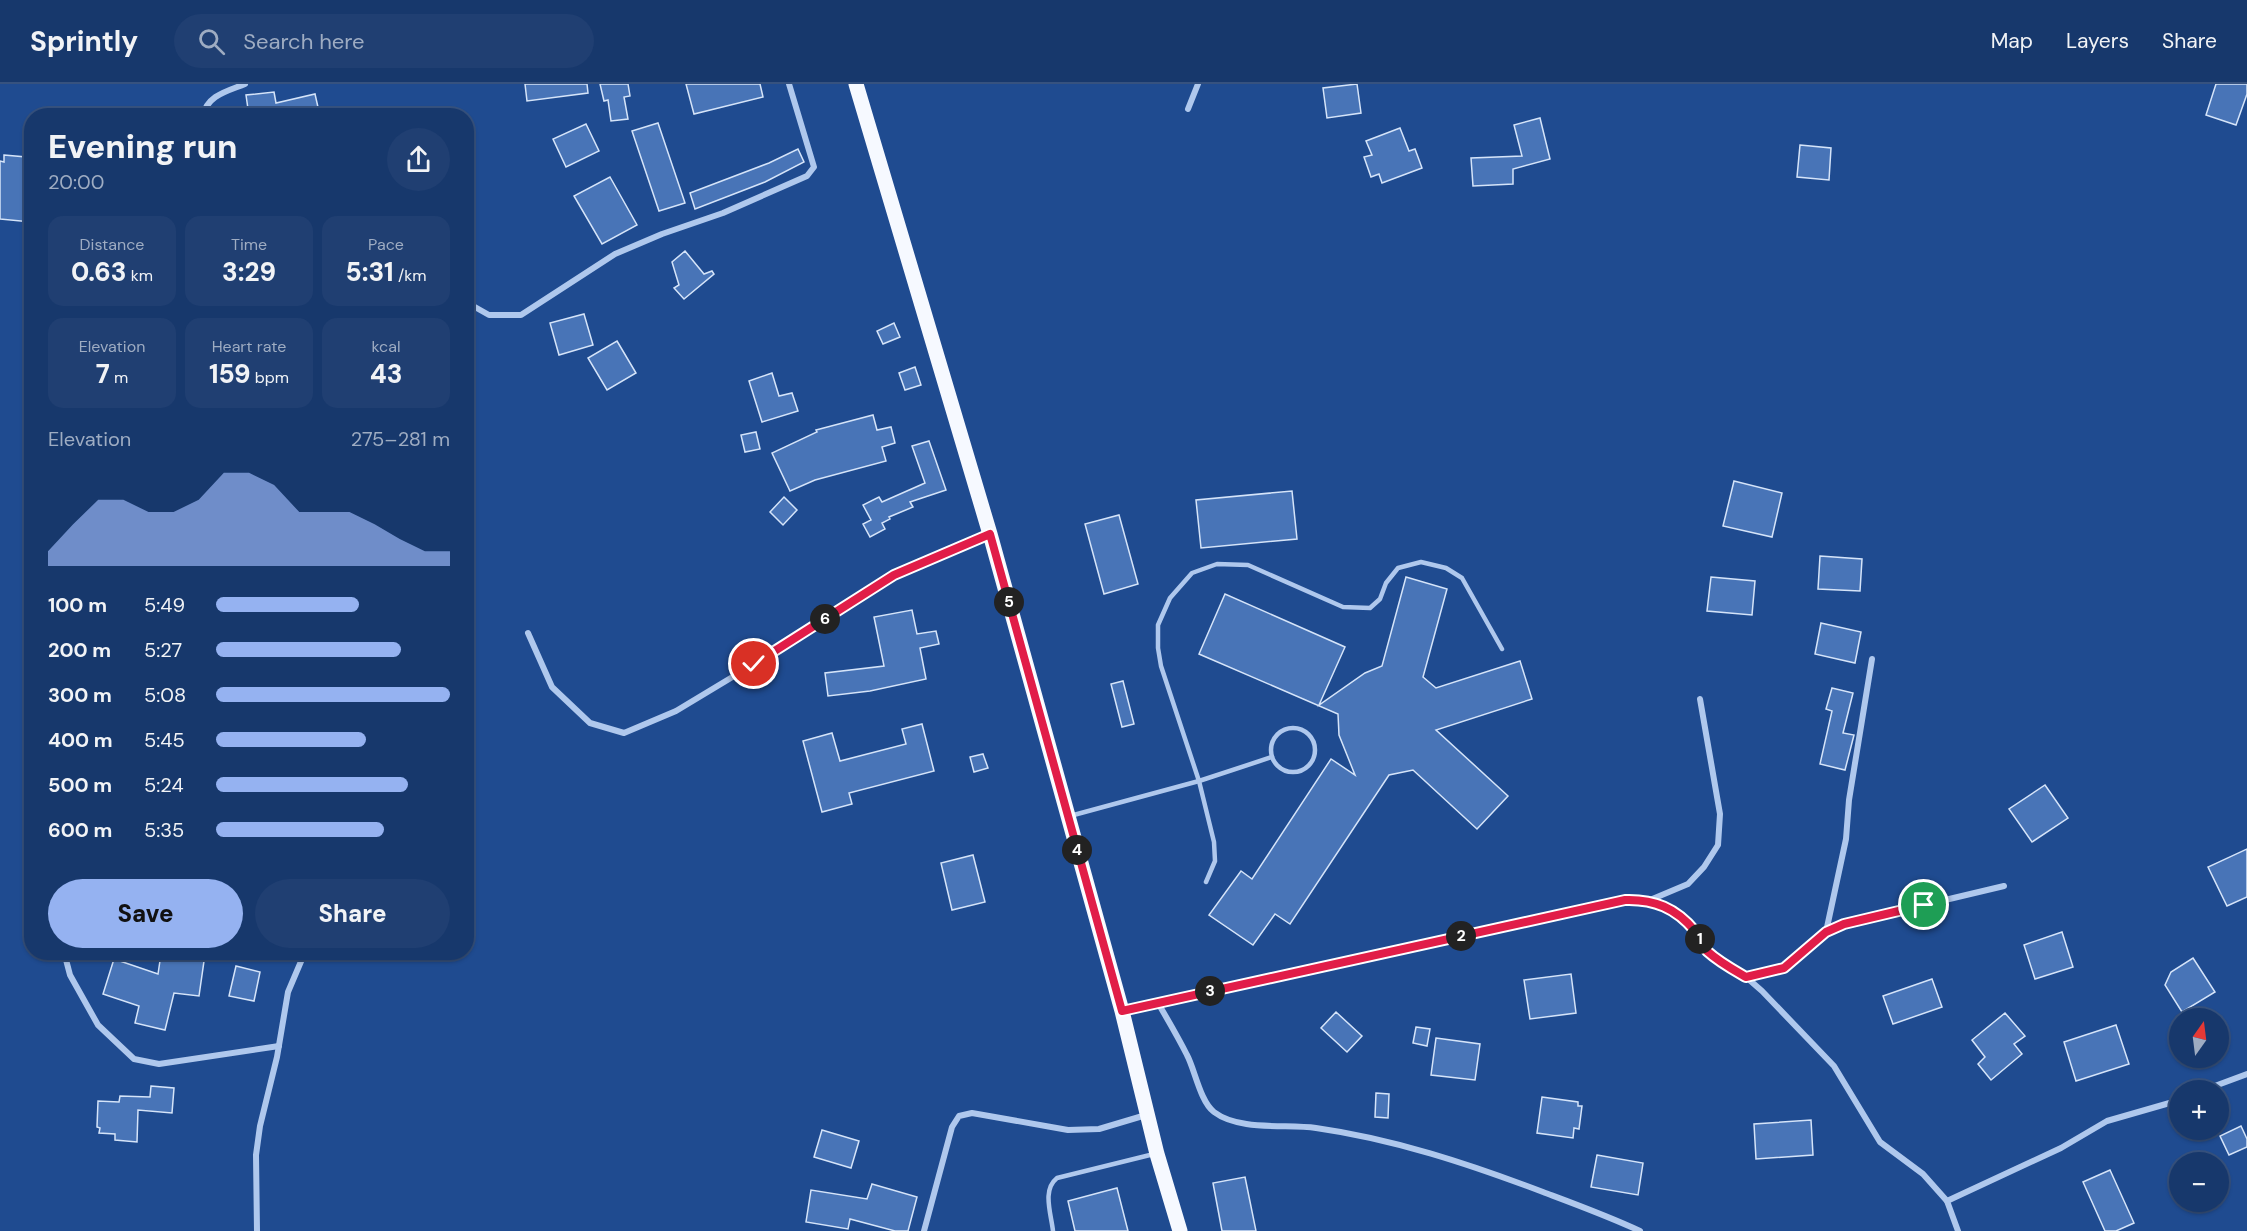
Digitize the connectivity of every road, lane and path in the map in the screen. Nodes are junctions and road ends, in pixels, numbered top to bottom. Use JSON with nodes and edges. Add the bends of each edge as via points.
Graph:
{"nodes":[{"id":1,"x":245,"y":84,"type":"edge"},
{"id":2,"x":789,"y":84,"type":"edge"},
{"id":3,"x":856,"y":84,"type":"edge"},
{"id":4,"x":1198,"y":84,"type":"edge"},
{"id":5,"x":207,"y":108,"type":"edge"},
{"id":6,"x":1188,"y":109,"type":"dead end"},
{"id":7,"x":474,"y":307,"type":"edge"},
{"id":8,"x":990,"y":534,"type":"junction"},
{"id":9,"x":528,"y":633,"type":"dead end"},
{"id":10,"x":1502,"y":649,"type":"dead end"},
{"id":11,"x":1872,"y":659,"type":"dead end"},
{"id":12,"x":1700,"y":699,"type":"dead end"},
{"id":13,"x":1272,"y":757,"type":"junction"},
{"id":14,"x":1198,"y":781,"type":"junction"},
{"id":15,"x":1068,"y":816,"type":"junction"},
{"id":16,"x":1206,"y":882,"type":"dead end"},
{"id":17,"x":2004,"y":886,"type":"dead end"},
{"id":18,"x":1650,"y":900,"type":"junction"},
{"id":19,"x":1826,"y":932,"type":"junction"},
{"id":20,"x":66,"y":960,"type":"edge"},
{"id":21,"x":302,"y":960,"type":"edge"},
{"id":22,"x":1746,"y":977,"type":"junction"},
{"id":23,"x":1158,"y":1003,"type":"junction"},
{"id":24,"x":1122,"y":1011,"type":"junction"},
{"id":25,"x":279,"y":1046,"type":"junction"},
{"id":26,"x":2247,"y":1074,"type":"edge"},
{"id":27,"x":2229,"y":1081,"type":"edge"},
{"id":28,"x":2169,"y":1103,"type":"edge"},
{"id":29,"x":1147,"y":1115,"type":"junction"},
{"id":30,"x":1157,"y":1154,"type":"junction"},
{"id":31,"x":1947,"y":1201,"type":"junction"},
{"id":32,"x":257,"y":1231,"type":"edge"},
{"id":33,"x":924,"y":1231,"type":"edge"},
{"id":34,"x":1053,"y":1231,"type":"edge"},
{"id":35,"x":1180,"y":1231,"type":"edge"},
{"id":36,"x":1640,"y":1231,"type":"edge"},
{"id":37,"x":1958,"y":1231,"type":"edge"}],
"edges":[{"from":1,"to":5,"type":"street","via":[[217,95]]},
{"from":2,"to":7,"type":"street","via":[[814,167],[807,176],[615,254],[521,315],[489,315]]},
{"from":3,"to":8,"type":"main road"},
{"from":4,"to":6,"type":"street"},
{"from":8,"to":9,"type":"street","via":[[894,575],[676,711],[624,733],[590,723],[552,687]]},
{"from":8,"to":15,"type":"main road"},
{"from":10,"to":14,"type":"lane","via":[[1462,578],[1446,568],[1421,562],[1398,568],[1380,599],[1370,608],[1343,607],[1248,566],[1217,564],[1192,573],[1170,598],[1158,626],[1158,648]]},
{"from":11,"to":19,"type":"street","via":[[1846,839]]},
{"from":12,"to":18,"type":"street","via":[[1720,814],[1718,845],[1688,884]]},
{"from":13,"to":13,"type":"lane","via":[[1279,767],[1291,772],[1304,769],[1313,761],[1315,748],[1311,737],[1301,729],[1288,728],[1277,734],[1271,745]]},
{"from":13,"to":14,"type":"lane"},
{"from":14,"to":15,"type":"lane"},
{"from":14,"to":16,"type":"lane","via":[[1214,842],[1215,861]]},
{"from":15,"to":24,"type":"main road"},
{"from":17,"to":19,"type":"street","via":[[1844,924]]},
{"from":18,"to":22,"type":"street","via":[[1675,911],[1696,932],[1704,948]]},
{"from":18,"to":23,"type":"street","via":[[1625,900]]},
{"from":19,"to":22,"type":"street","via":[[1784,968]]},
{"from":20,"to":25,"type":"street","via":[[70,975],[98,1025],[134,1059],[159,1064]]},
{"from":21,"to":25,"type":"street","via":[[288,992]]},
{"from":22,"to":31,"type":"street","via":[[1834,1066],[1880,1142],[1923,1174]]},
{"from":23,"to":24,"type":"street"},
{"from":23,"to":36,"type":"street","via":[[1188,1056],[1204,1098],[1212,1111],[1227,1119],[1332,1130],[1386,1142],[1480,1168]]},
{"from":24,"to":29,"type":"main road"},
{"from":25,"to":32,"type":"street","via":[[256,1155]]},
{"from":26,"to":27,"type":"street"},
{"from":28,"to":31,"type":"street","via":[[2107,1121],[2061,1148]]},
{"from":29,"to":30,"type":"main road"},
{"from":29,"to":33,"type":"street","via":[[1099,1129],[1068,1130],[972,1113],[959,1116],[952,1127]]},
{"from":30,"to":34,"type":"lane","via":[[1050,1183]]},
{"from":30,"to":35,"type":"main road"},
{"from":31,"to":37,"type":"street"}]}
